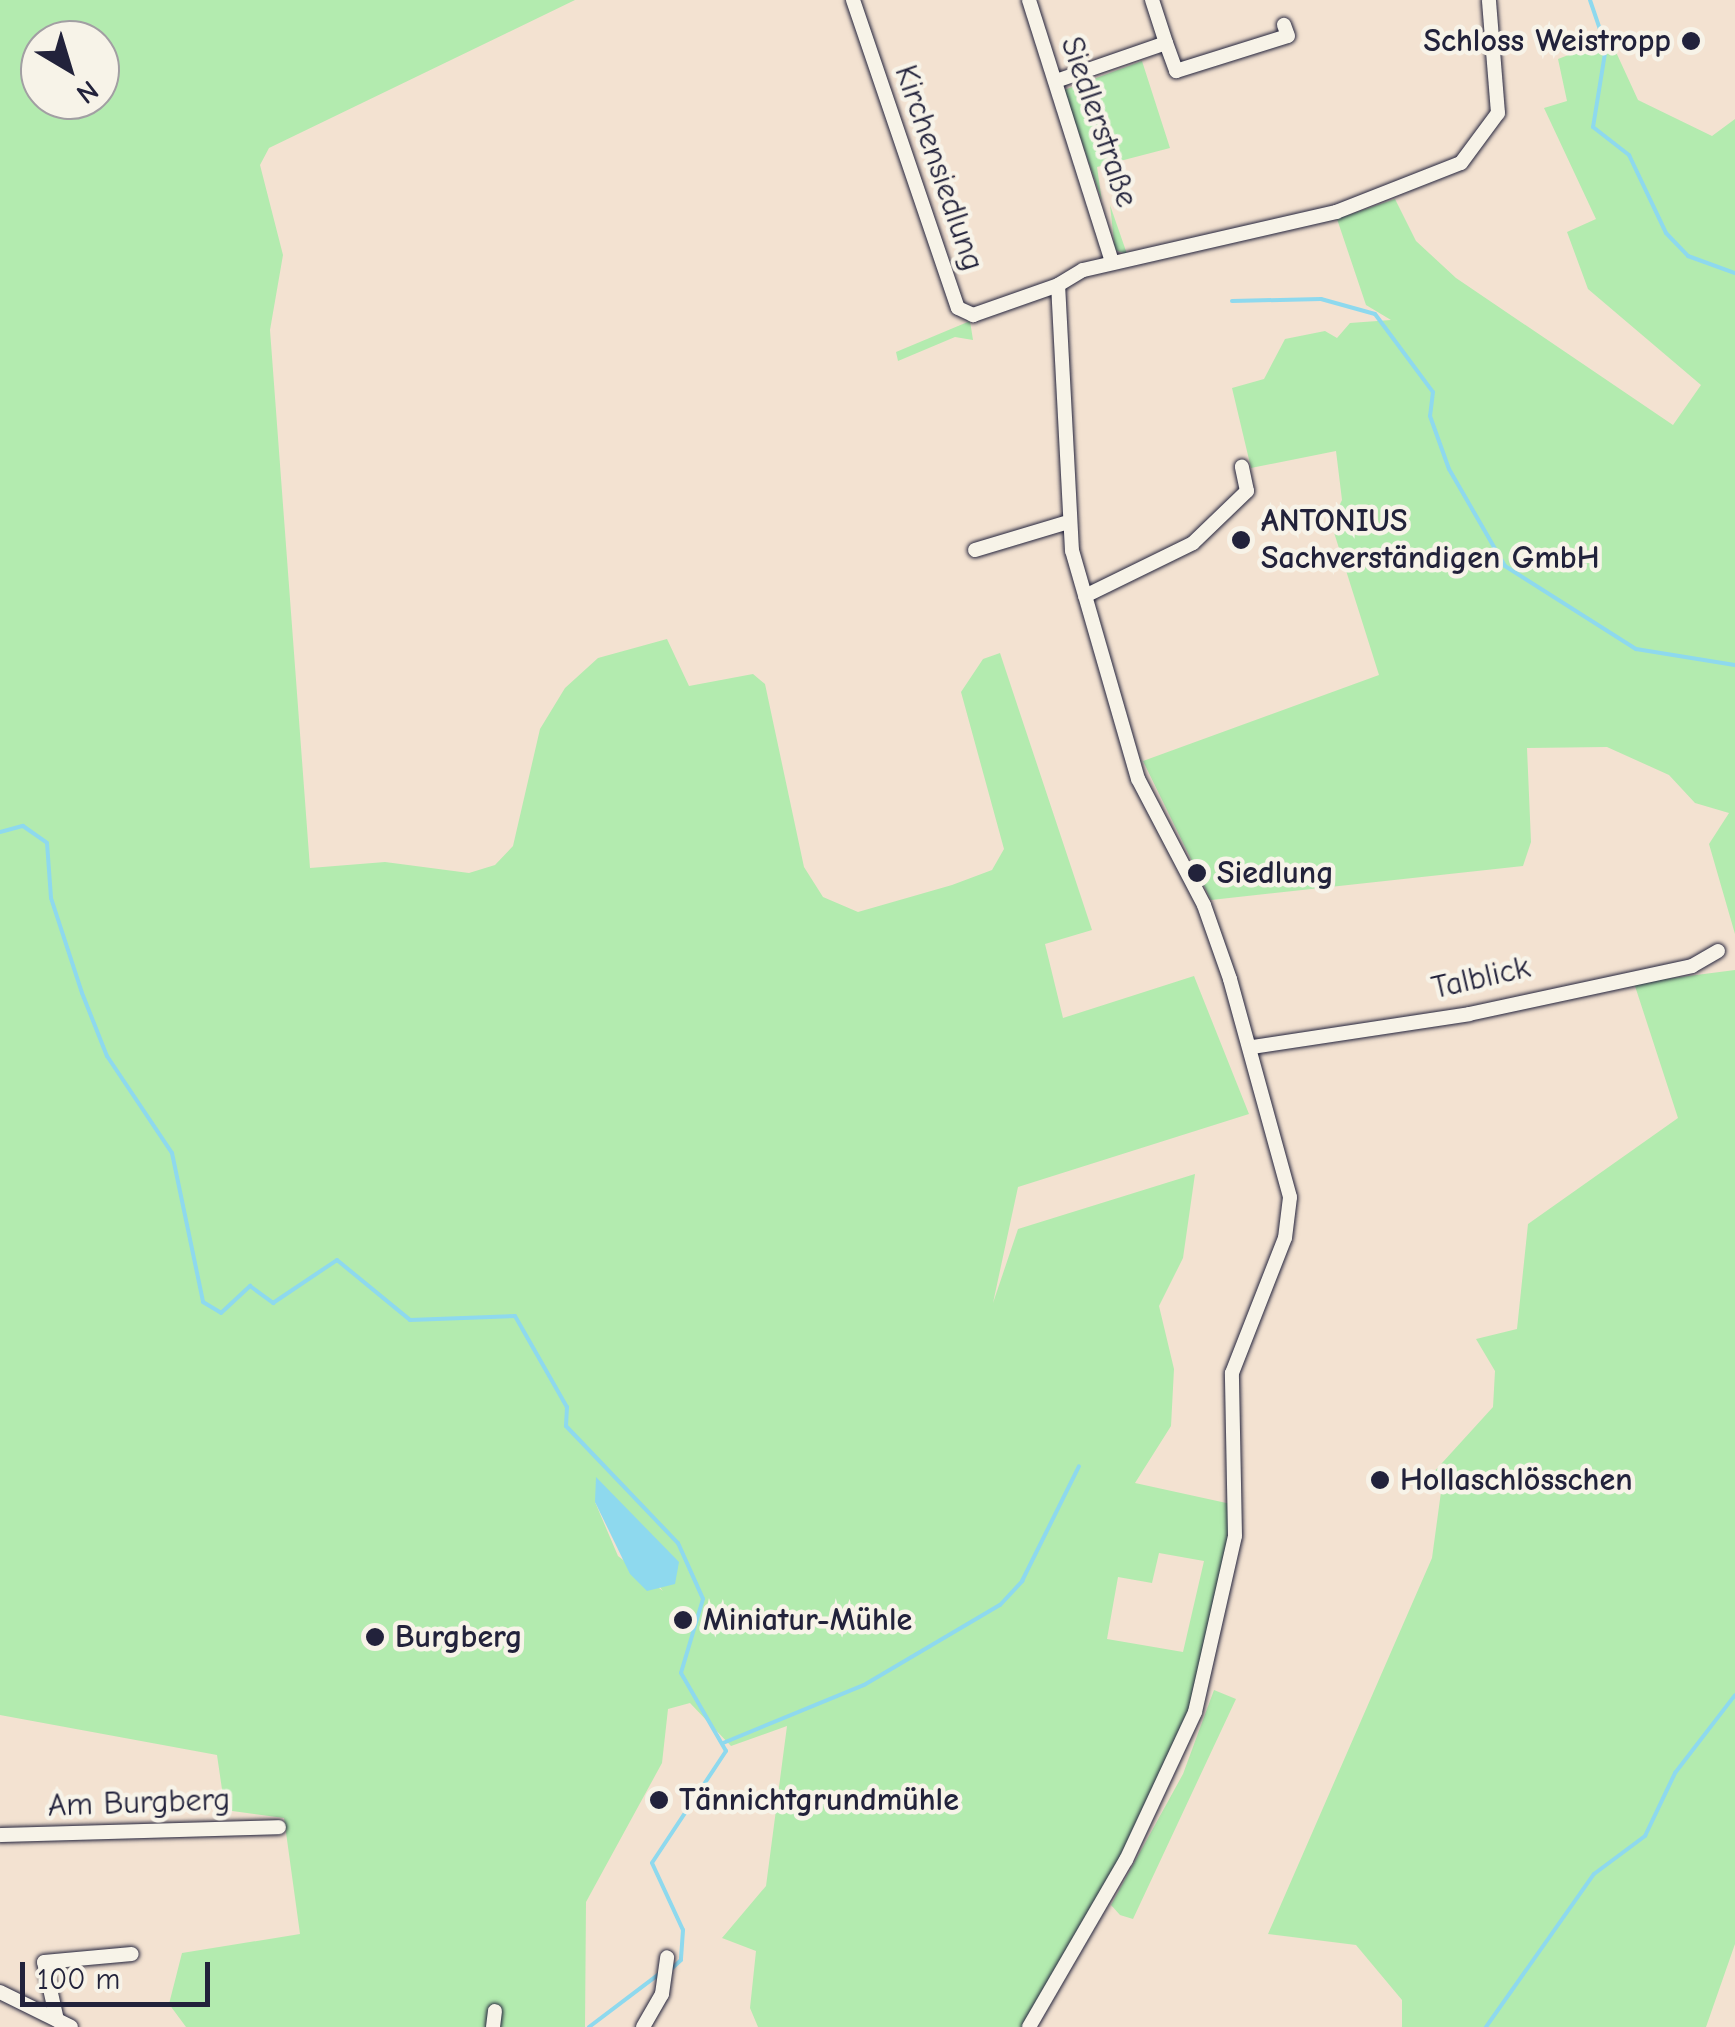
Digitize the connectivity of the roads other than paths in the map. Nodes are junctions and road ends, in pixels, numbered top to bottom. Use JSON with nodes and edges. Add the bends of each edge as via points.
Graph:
{"nodes":[{"id":1,"x":853,"y":0,"type":"edge"},
{"id":2,"x":1029,"y":0,"type":"edge"},
{"id":3,"x":1152,"y":0,"type":"edge"},
{"id":4,"x":1489,"y":0,"type":"edge"},
{"id":5,"x":1284,"y":25,"type":"dead end"},
{"id":6,"x":1166,"y":43,"type":"junction"},
{"id":7,"x":1056,"y":82,"type":"junction"},
{"id":8,"x":1112,"y":262,"type":"junction"},
{"id":9,"x":1058,"y":286,"type":"junction"},
{"id":10,"x":1242,"y":467,"type":"dead end"},
{"id":11,"x":1066,"y":522,"type":"junction"},
{"id":12,"x":974,"y":550,"type":"dead end"},
{"id":13,"x":1085,"y":596,"type":"junction"},
{"id":14,"x":1718,"y":950,"type":"dead end"},
{"id":15,"x":1252,"y":1047,"type":"junction"},
{"id":16,"x":280,"y":1826,"type":"dead end"},
{"id":17,"x":0,"y":1836,"type":"edge"},
{"id":18,"x":132,"y":1954,"type":"dead end"},
{"id":19,"x":668,"y":1956,"type":"dead end"},
{"id":20,"x":0,"y":1992,"type":"edge"},
{"id":21,"x":57,"y":2020,"type":"junction"},
{"id":22,"x":72,"y":2027,"type":"edge"},
{"id":23,"x":643,"y":2027,"type":"edge"},
{"id":24,"x":1029,"y":2027,"type":"edge"}],
"edges":[{"from":1,"to":9,"type":"street","name":"Kirchensiedlung","via":[[958,308],[973,315]]},
{"from":2,"to":7,"type":"street","name":"Siedlerstraße"},
{"from":3,"to":6,"type":"street"},
{"from":4,"to":8,"type":"street","name":"Kirchensiedlung","via":[[1498,113],[1461,163],[1336,212]]},
{"from":5,"to":6,"type":"street","via":[[1288,36],[1176,72]]},
{"from":6,"to":7,"type":"street"},
{"from":7,"to":8,"type":"street","name":"Siedlerstraße"},
{"from":8,"to":9,"type":"street","name":"Kirchensiedlung"},
{"from":9,"to":11,"type":"street"},
{"from":10,"to":13,"type":"street","via":[[1247,491],[1193,543]]},
{"from":11,"to":12,"type":"street"},
{"from":11,"to":13,"type":"street"},
{"from":13,"to":15,"type":"street","via":[[1138,780],[1204,906]]},
{"from":14,"to":15,"type":"street","name":"Talblick","via":[[1692,966],[1469,1014]]},
{"from":15,"to":24,"type":"street","via":[[1290,1198],[1285,1238],[1232,1372],[1239,1485],[1224,1600],[1188,1731]]},
{"from":16,"to":17,"type":"street","name":"Am Burgberg"},
{"from":18,"to":21,"type":"street","via":[[44,1962]]},
{"from":19,"to":23,"type":"street","via":[[666,1979]]},
{"from":20,"to":21,"type":"street"},
{"from":21,"to":22,"type":"street"}]}
